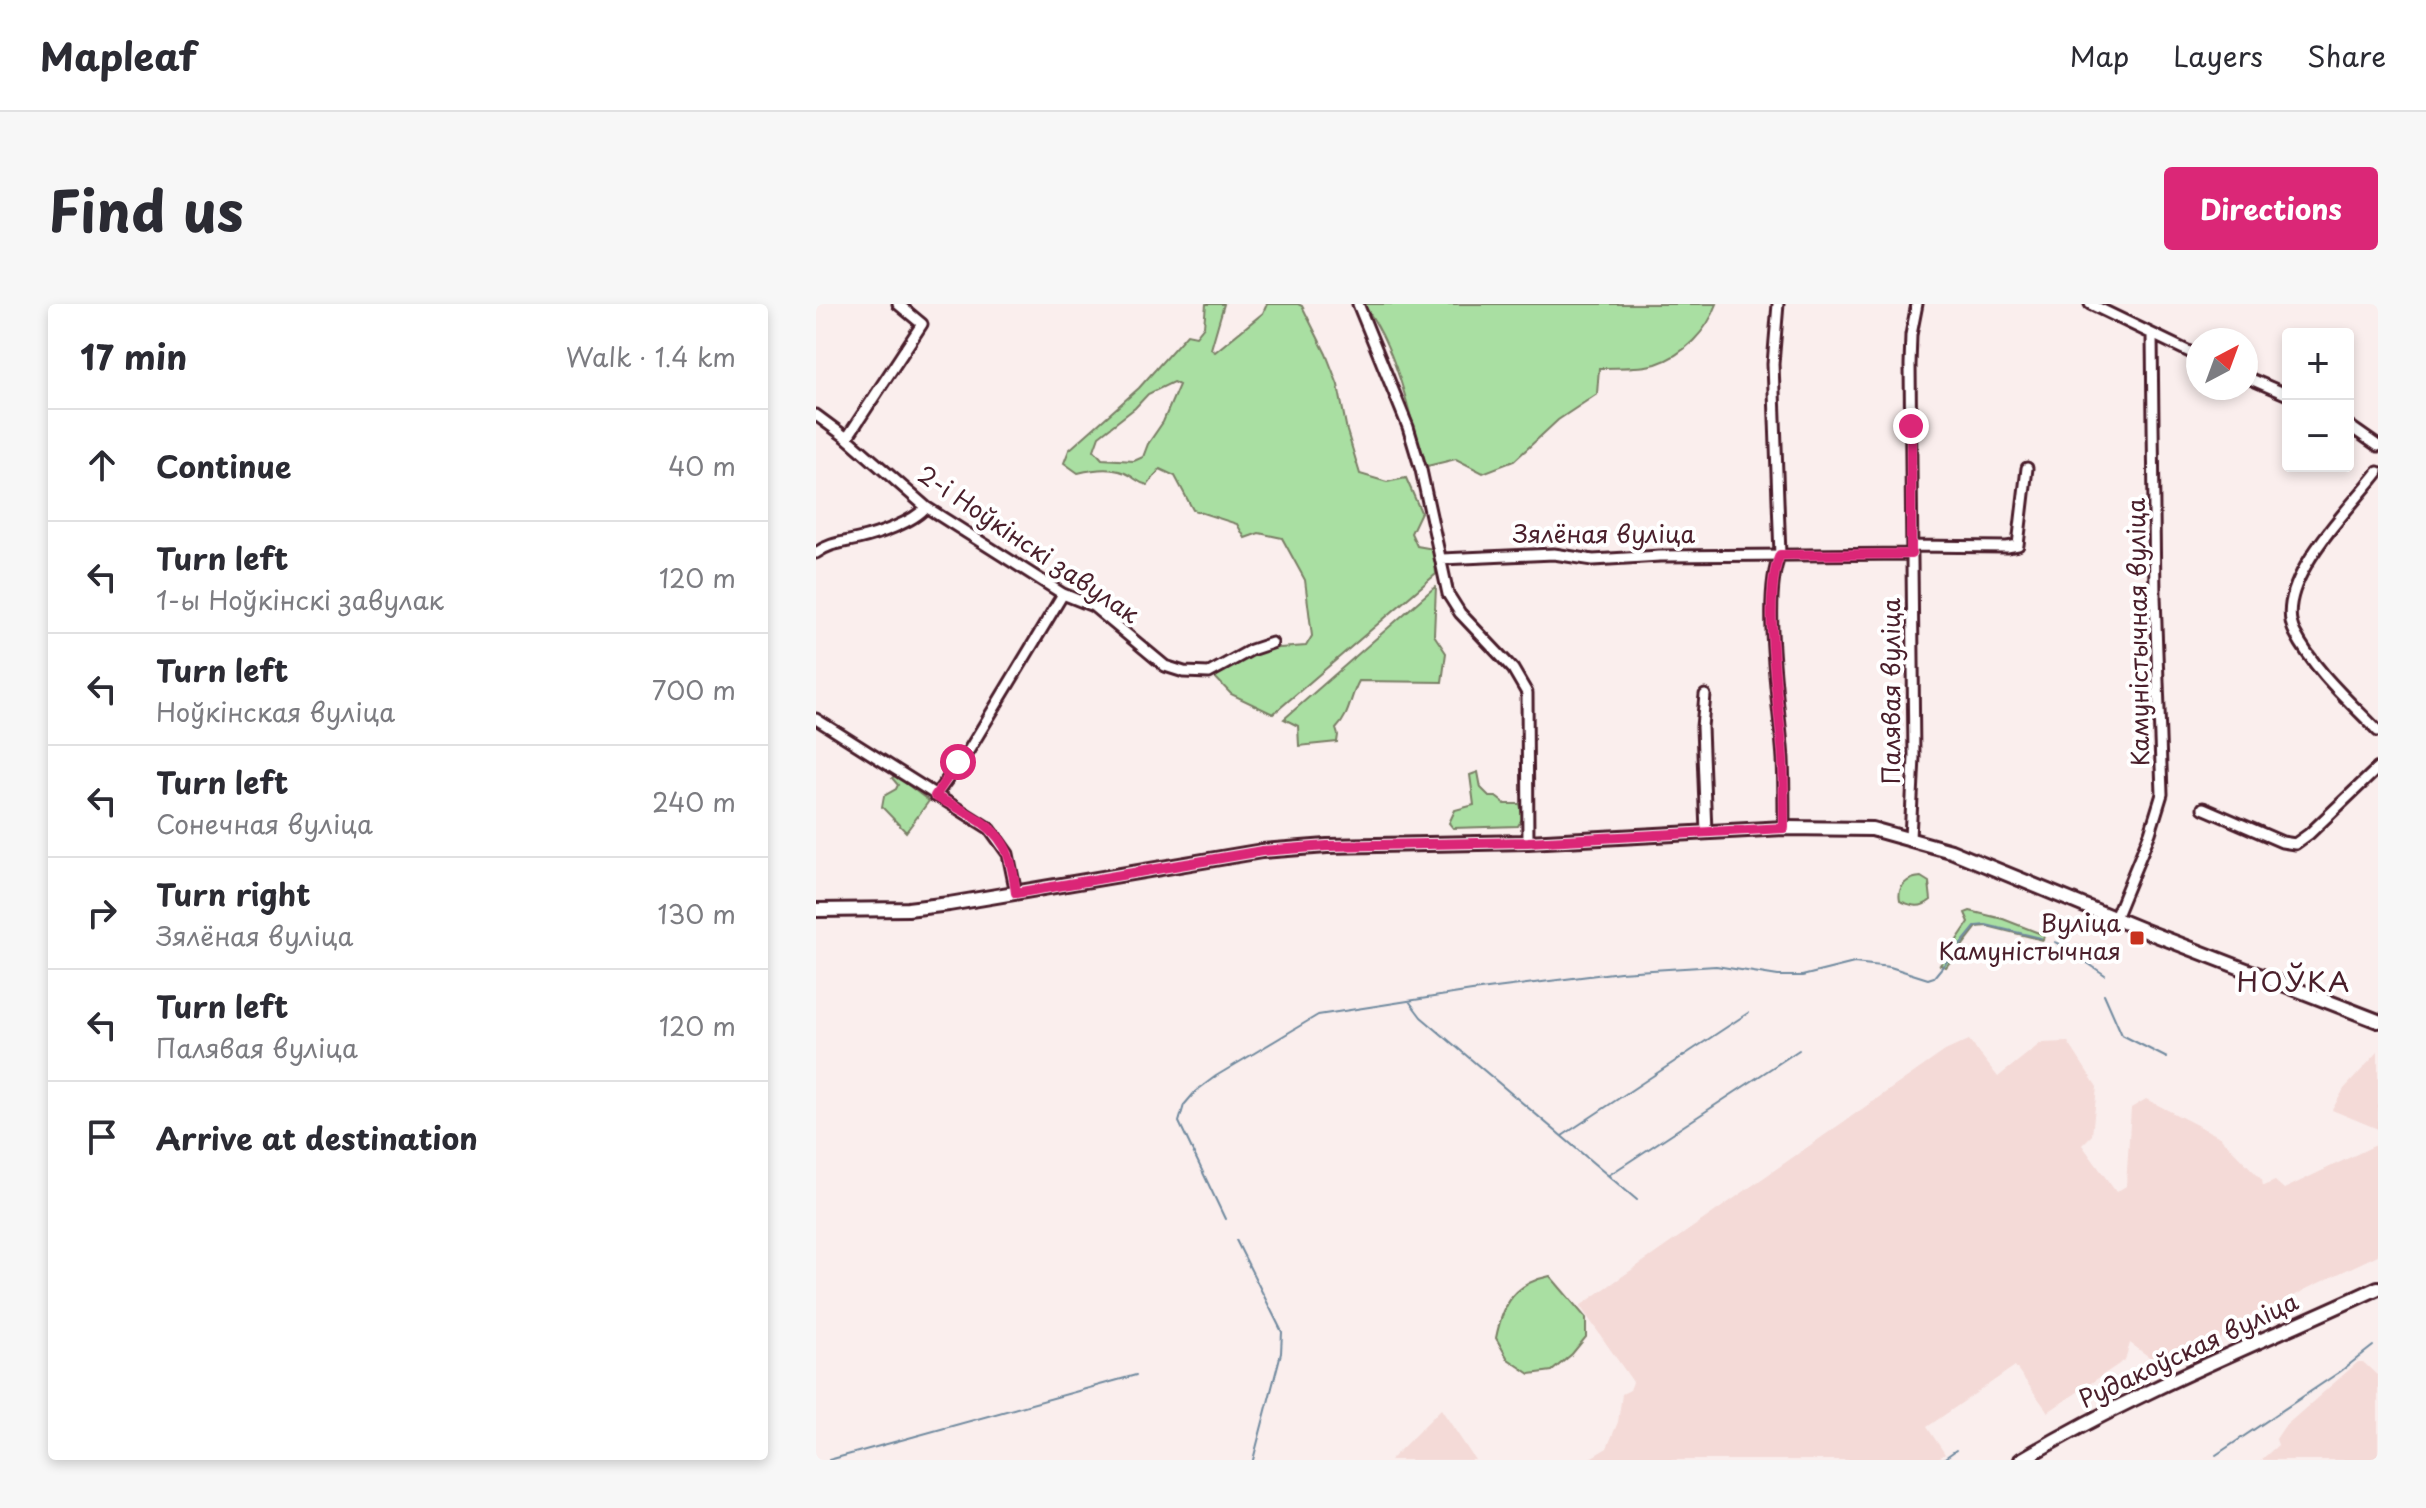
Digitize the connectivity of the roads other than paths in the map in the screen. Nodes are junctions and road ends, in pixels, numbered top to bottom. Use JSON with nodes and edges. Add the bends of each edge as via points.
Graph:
{"nodes":[{"id":1,"x":898,"y":304,"type":"edge"},
{"id":2,"x":1358,"y":304,"type":"edge"},
{"id":3,"x":1778,"y":304,"type":"edge"},
{"id":4,"x":1917,"y":304,"type":"edge"},
{"id":5,"x":2090,"y":304,"type":"edge"},
{"id":6,"x":2152,"y":336,"type":"junction"},
{"id":7,"x":2186,"y":351,"type":"edge"},
{"id":8,"x":2258,"y":382,"type":"edge"},
{"id":9,"x":2282,"y":392,"type":"edge"},
{"id":10,"x":816,"y":415,"type":"edge"},
{"id":11,"x":2354,"y":429,"type":"edge"},
{"id":12,"x":847,"y":438,"type":"junction"},
{"id":13,"x":2378,"y":446,"type":"edge"},
{"id":14,"x":2027,"y":468,"type":"dead end"},
{"id":15,"x":2378,"y":472,"type":"edge"},
{"id":16,"x":926,"y":507,"type":"junction"},
{"id":17,"x":1911,"y":550,"type":"junction"},
{"id":18,"x":816,"y":553,"type":"edge"},
{"id":19,"x":1780,"y":555,"type":"junction"},
{"id":20,"x":1442,"y":559,"type":"junction"},
{"id":21,"x":1063,"y":594,"type":"junction"},
{"id":22,"x":1272,"y":643,"type":"dead end"},
{"id":23,"x":1705,"y":695,"type":"dead end"},
{"id":24,"x":816,"y":719,"type":"edge"},
{"id":25,"x":2378,"y":731,"type":"edge"},
{"id":26,"x":2378,"y":768,"type":"edge"},
{"id":27,"x":935,"y":796,"type":"junction"},
{"id":28,"x":2203,"y":808,"type":"dead end"},
{"id":29,"x":1784,"y":828,"type":"junction"},
{"id":30,"x":1706,"y":832,"type":"junction"},
{"id":31,"x":1910,"y":838,"type":"junction"},
{"id":32,"x":1528,"y":842,"type":"junction"},
{"id":33,"x":1016,"y":893,"type":"junction"},
{"id":34,"x":816,"y":910,"type":"edge"},
{"id":35,"x":2115,"y":918,"type":"junction"},
{"id":36,"x":2378,"y":1021,"type":"edge"},
{"id":37,"x":2378,"y":1288,"type":"edge"},
{"id":38,"x":2021,"y":1460,"type":"edge"}],
"edges":[{"from":1,"to":12,"type":"street","via":[[922,324]]},
{"from":2,"to":20,"type":"street","via":[[1408,427]]},
{"from":3,"to":19,"type":"street","via":[[1773,364]]},
{"from":4,"to":17,"type":"street","name":"Палявая вуліца","via":[[1910,365]]},
{"from":5,"to":6,"type":"street"},
{"from":6,"to":7,"type":"street"},
{"from":6,"to":35,"type":"street","name":"Камуністычная вуліца","via":[[2162,794]]},
{"from":8,"to":9,"type":"street"},
{"from":10,"to":12,"type":"street","name":"2-і Ноўкінскі завулак"},
{"from":11,"to":13,"type":"street"},
{"from":12,"to":16,"type":"street","name":"2-і Ноўкінскі завулак"},
{"from":14,"to":17,"type":"street","name":"Зялёная вуліца","via":[[2018,545]]},
{"from":15,"to":25,"type":"street","via":[[2312,555],[2289,604],[2294,631],[2308,655]]},
{"from":16,"to":18,"type":"street","via":[[875,534],[838,541]]},
{"from":16,"to":21,"type":"street","name":"2-і Ноўкінскі завулак"},
{"from":17,"to":19,"type":"street","name":"Зялёная вуліца"},
{"from":17,"to":31,"type":"street","name":"Палявая вуліца"},
{"from":19,"to":20,"type":"street","name":"Зялёная вуліца"},
{"from":19,"to":29,"type":"street","via":[[1774,568],[1773,621]]},
{"from":20,"to":32,"type":"street","via":[[1448,594],[1460,613],[1513,669],[1527,693]]},
{"from":21,"to":22,"type":"street","name":"2-і Ноўкінскі завулак","via":[[1093,606],[1165,666],[1184,672],[1209,673]]},
{"from":21,"to":27,"type":"street","via":[[969,750]]},
{"from":23,"to":30,"type":"street"},
{"from":24,"to":27,"type":"street"},
{"from":26,"to":28,"type":"street","via":[[2295,844]]},
{"from":27,"to":33,"type":"street","via":[[997,836],[1008,854]]},
{"from":29,"to":30,"type":"main road"},
{"from":29,"to":31,"type":"main road","via":[[1872,829]]},
{"from":30,"to":32,"type":"main road"},
{"from":31,"to":35,"type":"main road"},
{"from":32,"to":33,"type":"main road","via":[[1262,851]]},
{"from":33,"to":34,"type":"main road","via":[[908,909]]},
{"from":35,"to":36,"type":"main road"},
{"from":37,"to":38,"type":"main road","name":"Рудакоўская вуліца","via":[[2163,1383]]}]}
